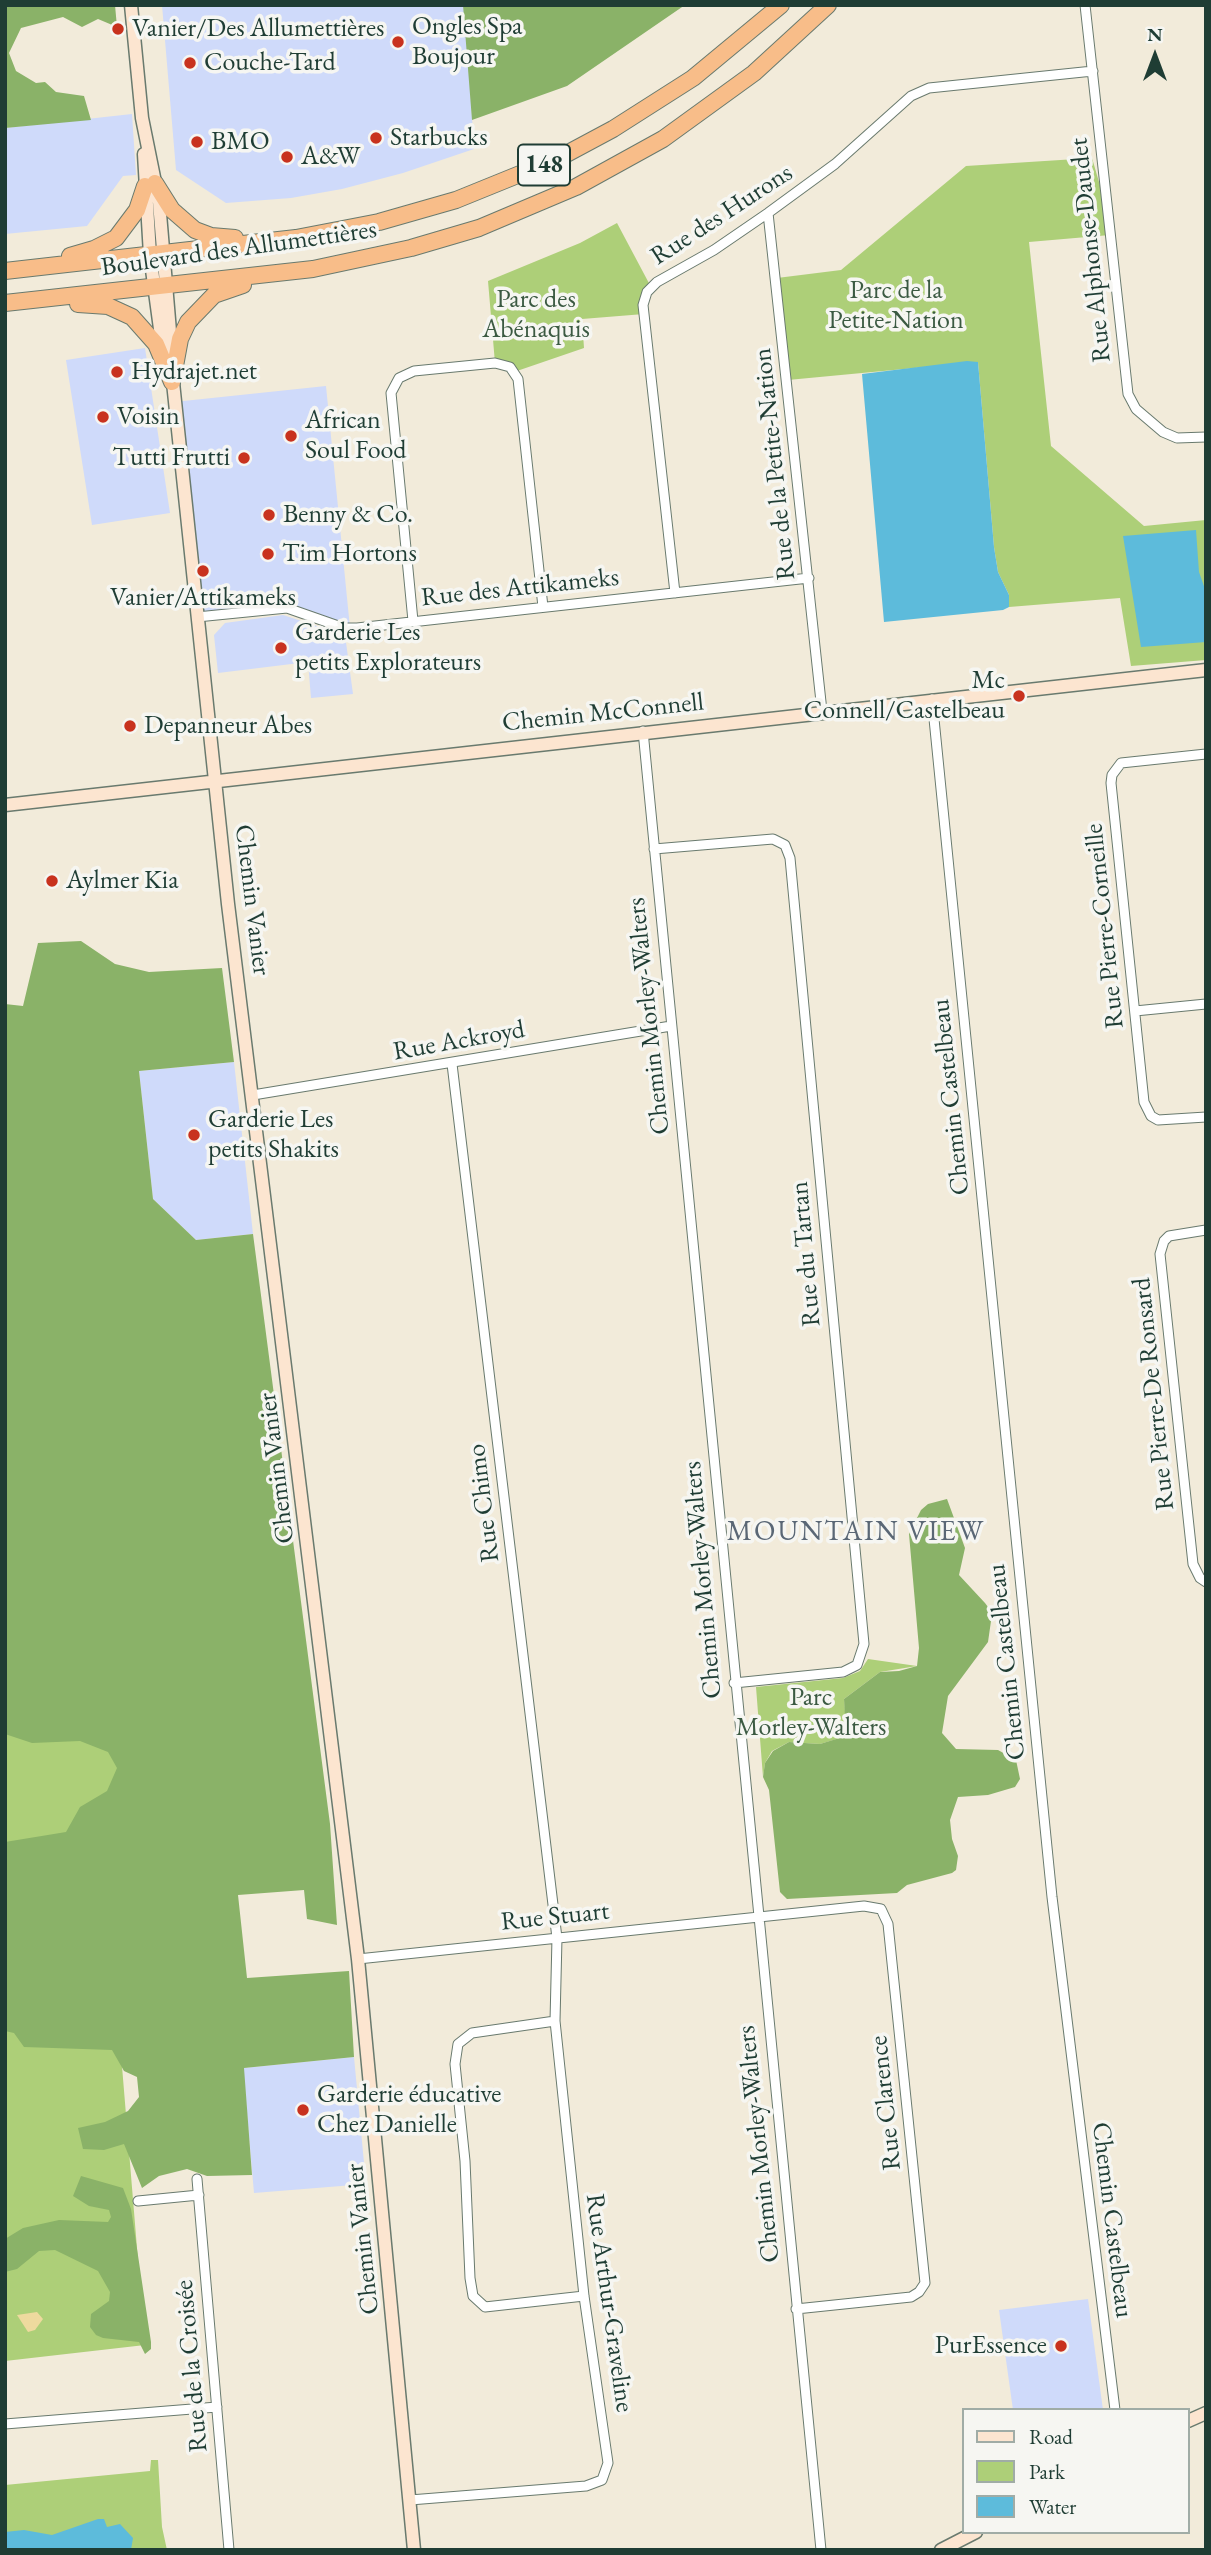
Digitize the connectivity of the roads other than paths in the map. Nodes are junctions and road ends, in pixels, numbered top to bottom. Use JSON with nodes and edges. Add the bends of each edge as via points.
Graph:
{"nodes":[{"id":1,"x":131,"y":5,"type":"edge"},
{"id":2,"x":781,"y":5,"type":"edge"},
{"id":3,"x":828,"y":5,"type":"edge"},
{"id":4,"x":1085,"y":5,"type":"edge"},
{"id":5,"x":1093,"y":71,"type":"junction"},
{"id":6,"x":150,"y":185,"type":"junction"},
{"id":7,"x":768,"y":214,"type":"junction"},
{"id":8,"x":268,"y":241,"type":"junction"},
{"id":9,"x":157,"y":254,"type":"junction"},
{"id":10,"x":5,"y":270,"type":"edge"},
{"id":11,"x":281,"y":273,"type":"junction"},
{"id":12,"x":161,"y":287,"type":"junction"},
{"id":13,"x":5,"y":303,"type":"edge"},
{"id":14,"x":172,"y":382,"type":"junction"},
{"id":15,"x":1206,"y":437,"type":"edge"},
{"id":16,"x":809,"y":578,"type":"junction"},
{"id":17,"x":675,"y":593,"type":"junction"},
{"id":18,"x":543,"y":607,"type":"junction"},
{"id":19,"x":197,"y":617,"type":"junction"},
{"id":20,"x":413,"y":621,"type":"junction"},
{"id":21,"x":1206,"y":670,"type":"edge"},
{"id":22,"x":932,"y":699,"type":"junction"},
{"id":23,"x":822,"y":711,"type":"junction"},
{"id":24,"x":643,"y":731,"type":"junction"},
{"id":25,"x":1206,"y":754,"type":"edge"},
{"id":26,"x":214,"y":780,"type":"junction"},
{"id":27,"x":5,"y":804,"type":"edge"},
{"id":28,"x":654,"y":849,"type":"junction"},
{"id":29,"x":1206,"y":1004,"type":"edge"},
{"id":30,"x":1135,"y":1011,"type":"junction"},
{"id":31,"x":671,"y":1026,"type":"junction"},
{"id":32,"x":452,"y":1064,"type":"junction"},
{"id":33,"x":253,"y":1096,"type":"junction"},
{"id":34,"x":1206,"y":1117,"type":"edge"},
{"id":35,"x":1206,"y":1230,"type":"edge"},
{"id":36,"x":1206,"y":1582,"type":"edge"},
{"id":37,"x":734,"y":1683,"type":"junction"},
{"id":38,"x":757,"y":1917,"type":"junction"},
{"id":39,"x":557,"y":1938,"type":"junction"},
{"id":40,"x":358,"y":1959,"type":"junction"},
{"id":41,"x":555,"y":2021,"type":"junction"},
{"id":42,"x":197,"y":2179,"type":"dead end"},
{"id":43,"x":199,"y":2195,"type":"junction"},
{"id":44,"x":138,"y":2201,"type":"dead end"},
{"id":45,"x":584,"y":2296,"type":"junction"},
{"id":46,"x":796,"y":2309,"type":"junction"},
{"id":47,"x":217,"y":2407,"type":"junction"},
{"id":48,"x":1115,"y":2408,"type":"edge"},
{"id":49,"x":1206,"y":2413,"type":"edge"},
{"id":50,"x":1190,"y":2420,"type":"edge"},
{"id":51,"x":5,"y":2424,"type":"edge"},
{"id":52,"x":410,"y":2500,"type":"junction"},
{"id":53,"x":972,"y":2534,"type":"edge"},
{"id":54,"x":229,"y":2550,"type":"edge"},
{"id":55,"x":414,"y":2550,"type":"edge"},
{"id":56,"x":821,"y":2550,"type":"edge"},
{"id":57,"x":941,"y":2550,"type":"edge"}],
"edges":[{"from":1,"to":6,"type":"main road","name":"Chemin Vanier"},
{"from":2,"to":8,"type":"highway","name":"Boulevard des Allumettières","number":"148","via":[[693,78],[557,159],[408,215]]},
{"from":3,"to":11,"type":"highway","name":"Boulevard des Allumettières","number":"148","via":[[710,107],[576,187],[445,239]]},
{"from":4,"to":5,"type":"street","name":"Rue Alphonse-Daudet"},
{"from":5,"to":7,"type":"street","name":"Rue des Hurons","via":[[921,90]]},
{"from":5,"to":15,"type":"street","name":"Rue Alphonse-Daudet","via":[[1128,394],[1136,409],[1163,432],[1177,439]]},
{"from":6,"to":8,"type":"highway","via":[[195,230],[211,236]]},
{"from":6,"to":9,"type":"main road","name":"Chemin Vanier"},
{"from":6,"to":10,"type":"highway","via":[[131,221],[105,245]]},
{"from":7,"to":16,"type":"street","name":"Rue de la Petite-Nation"},
{"from":7,"to":17,"type":"street","name":"Rue des Hurons","via":[[657,282],[644,297]]},
{"from":8,"to":9,"type":"highway","name":"Boulevard des Allumettières","number":"148"},
{"from":9,"to":10,"type":"highway","name":"Boulevard des Allumettières","number":"148"},
{"from":9,"to":12,"type":"main road","name":"Chemin Vanier"},
{"from":11,"to":12,"type":"highway","name":"Boulevard des Allumettières","number":"148"},
{"from":11,"to":14,"type":"highway","via":[[222,291],[205,301],[184,329]]},
{"from":12,"to":13,"type":"highway","name":"Boulevard des Allumettières","number":"148"},
{"from":12,"to":14,"type":"main road","name":"Chemin Vanier"},
{"from":13,"to":14,"type":"highway","via":[[97,304],[126,313],[156,344]]},
{"from":14,"to":19,"type":"main road","name":"Chemin Vanier"},
{"from":16,"to":17,"type":"street","name":"Rue des Attikameks"},
{"from":16,"to":23,"type":"street","name":"Rue de la Petite-Nation"},
{"from":17,"to":18,"type":"street","name":"Rue des Attikameks"},
{"from":18,"to":20,"type":"street","name":"Rue des Attikameks"},
{"from":18,"to":20,"type":"street","via":[[519,379],[510,367],[495,363],[414,371],[399,378],[391,393]]},
{"from":19,"to":20,"type":"street","name":"Rue des Attikameks","via":[[287,608],[344,628]]},
{"from":19,"to":26,"type":"main road","name":"Chemin Vanier"},
{"from":21,"to":22,"type":"main road","name":"Chemin McConnell"},
{"from":22,"to":23,"type":"main road","name":"Chemin McConnell"},
{"from":22,"to":48,"type":"street","name":"Chemin Castelbeau","via":[[1052,1897]]},
{"from":23,"to":24,"type":"main road","name":"Chemin McConnell"},
{"from":24,"to":26,"type":"main road","name":"Chemin McConnell"},
{"from":24,"to":28,"type":"street","name":"Chemin Morley-Walters"},
{"from":25,"to":30,"type":"street","name":"Rue Pierre-Corneille","via":[[1128,761],[1111,775]]},
{"from":26,"to":27,"type":"main road","name":"Chemin McConnell"},
{"from":26,"to":33,"type":"main road","name":"Chemin Vanier"},
{"from":28,"to":31,"type":"street","name":"Chemin Morley-Walters"},
{"from":28,"to":37,"type":"street","name":"Rue du Tartan","via":[[773,839],[785,845],[790,858],[863,1652],[857,1665],[843,1672]]},
{"from":29,"to":30,"type":"street"},
{"from":30,"to":34,"type":"street","name":"Rue Pierre-Corneille","via":[[1146,1110],[1158,1120]]},
{"from":31,"to":32,"type":"street","name":"Rue Ackroyd"},
{"from":31,"to":37,"type":"street","name":"Chemin Morley-Walters"},
{"from":32,"to":33,"type":"street","name":"Rue Ackroyd"},
{"from":32,"to":39,"type":"street","name":"Rue Chimo"},
{"from":33,"to":40,"type":"main road","name":"Chemin Vanier"},
{"from":35,"to":36,"type":"street","name":"Rue Pierre-De Ronsard","via":[[1169,1236],[1160,1254],[1193,1564]]},
{"from":37,"to":38,"type":"street","name":"Chemin Morley-Walters"},
{"from":38,"to":39,"type":"street","name":"Rue Stuart"},
{"from":38,"to":46,"type":"street","name":"Chemin Morley-Walters"},
{"from":38,"to":46,"type":"street","name":"Rue Clarence","via":[[864,1906],[885,1913],[926,2273],[923,2287],[911,2297]]},
{"from":39,"to":40,"type":"street","name":"Rue Stuart"},
{"from":39,"to":41,"type":"street","name":"Rue Arthur-Graveline"},
{"from":40,"to":52,"type":"main road","name":"Chemin Vanier"},
{"from":41,"to":45,"type":"street","name":"Rue Arthur-Graveline"},
{"from":41,"to":45,"type":"street","via":[[472,2033],[458,2044],[455,2064],[470,2278],[473,2296],[485,2307]]},
{"from":42,"to":43,"type":"street","name":"Rue de la Croisée"},
{"from":43,"to":44,"type":"street"},
{"from":43,"to":47,"type":"street","name":"Rue de la Croisée"},
{"from":45,"to":52,"type":"street","name":"Rue Arthur-Graveline","via":[[608,2453],[602,2480],[586,2486]]},
{"from":46,"to":56,"type":"street","name":"Chemin Morley-Walters"},
{"from":47,"to":51,"type":"street"},
{"from":47,"to":54,"type":"street","name":"Rue de la Croisée"},
{"from":49,"to":50,"type":"main road"},
{"from":52,"to":55,"type":"main road","name":"Chemin Vanier"},
{"from":53,"to":57,"type":"main road"}]}
